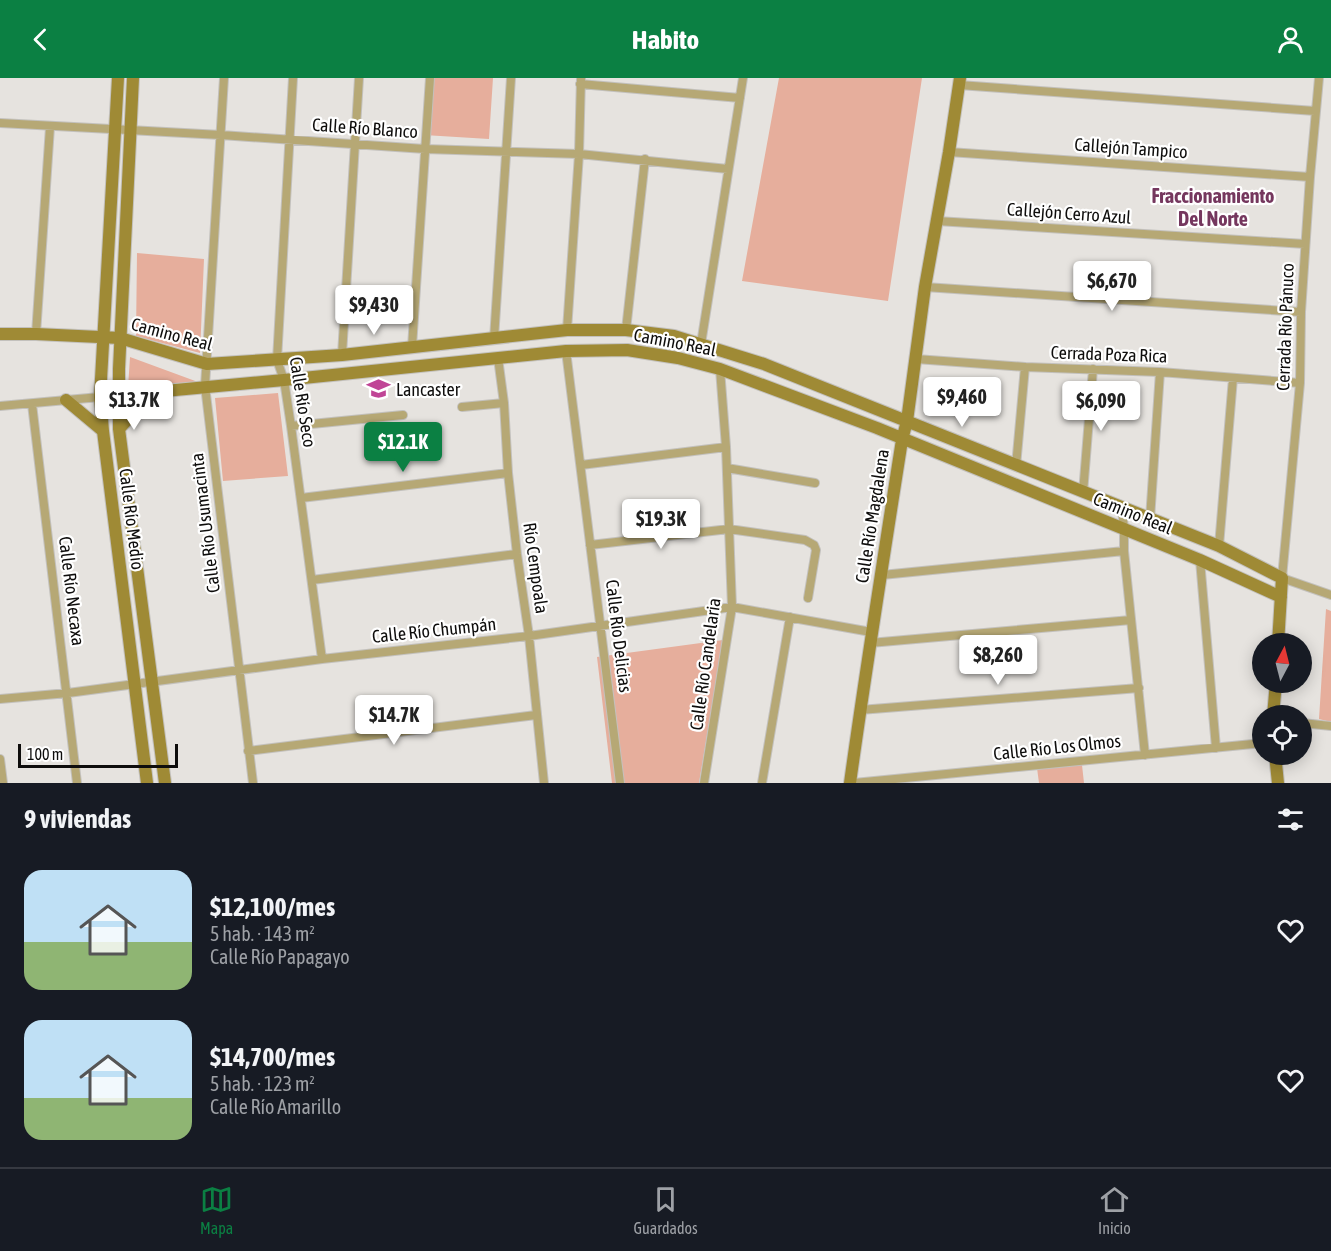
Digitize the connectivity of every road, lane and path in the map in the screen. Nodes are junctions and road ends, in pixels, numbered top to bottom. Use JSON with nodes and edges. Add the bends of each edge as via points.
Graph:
{"nodes":[{"id":1,"x":118,"y":78,"type":"edge"},
{"id":2,"x":133,"y":78,"type":"edge"},
{"id":3,"x":224,"y":78,"type":"edge"},
{"id":4,"x":293,"y":78,"type":"edge"},
{"id":5,"x":358,"y":78,"type":"edge"},
{"id":6,"x":430,"y":78,"type":"edge"},
{"id":7,"x":511,"y":78,"type":"edge"},
{"id":8,"x":743,"y":78,"type":"edge"},
{"id":9,"x":1319,"y":78,"type":"edge"},
{"id":10,"x":580,"y":81,"type":"edge"},
{"id":11,"x":959,"y":82,"type":"edge"},
{"id":12,"x":740,"y":98,"type":"junction"},
{"id":13,"x":1315,"y":111,"type":"junction"},
{"id":14,"x":0,"y":123,"type":"edge"},
{"id":15,"x":50,"y":127,"type":"junction"},
{"id":16,"x":115,"y":129,"type":"junction"},
{"id":17,"x":130,"y":129,"type":"junction"},
{"id":18,"x":220,"y":135,"type":"junction"},
{"id":19,"x":290,"y":140,"type":"junction"},
{"id":20,"x":355,"y":144,"type":"junction"},
{"id":21,"x":425,"y":149,"type":"junction"},
{"id":22,"x":506,"y":152,"type":"junction"},
{"id":23,"x":949,"y":152,"type":"junction"},
{"id":24,"x":579,"y":154,"type":"junction"},
{"id":25,"x":645,"y":159,"type":"junction"},
{"id":26,"x":728,"y":170,"type":"junction"},
{"id":27,"x":1310,"y":177,"type":"junction"},
{"id":28,"x":937,"y":221,"type":"junction"},
{"id":29,"x":1305,"y":244,"type":"junction"},
{"id":30,"x":925,"y":287,"type":"junction"},
{"id":31,"x":1301,"y":312,"type":"junction"},
{"id":32,"x":567,"y":330,"type":"junction"},
{"id":33,"x":626,"y":330,"type":"junction"},
{"id":34,"x":0,"y":334,"type":"edge"},
{"id":35,"x":36,"y":334,"type":"junction"},
{"id":36,"x":104,"y":338,"type":"junction"},
{"id":37,"x":120,"y":338,"type":"junction"},
{"id":38,"x":494,"y":339,"type":"junction"},
{"id":39,"x":448,"y":343,"type":"junction"},
{"id":40,"x":701,"y":344,"type":"junction"},
{"id":41,"x":412,"y":347,"type":"junction"},
{"id":42,"x":396,"y":349,"type":"junction"},
{"id":43,"x":566,"y":351,"type":"junction"},
{"id":44,"x":342,"y":355,"type":"junction"},
{"id":45,"x":498,"y":358,"type":"junction"},
{"id":46,"x":916,"y":359,"type":"junction"},
{"id":47,"x":277,"y":360,"type":"junction"},
{"id":48,"x":450,"y":363,"type":"junction"},
{"id":49,"x":207,"y":364,"type":"junction"},
{"id":50,"x":764,"y":364,"type":"junction"},
{"id":51,"x":1025,"y":367,"type":"junction"},
{"id":52,"x":399,"y":369,"type":"junction"},
{"id":53,"x":720,"y":369,"type":"junction"},
{"id":54,"x":1093,"y":369,"type":"junction"},
{"id":55,"x":1160,"y":372,"type":"junction"},
{"id":56,"x":1233,"y":378,"type":"junction"},
{"id":57,"x":284,"y":380,"type":"junction"},
{"id":58,"x":757,"y":382,"type":"junction"},
{"id":59,"x":1300,"y":383,"type":"junction"},
{"id":60,"x":205,"y":386,"type":"junction"},
{"id":61,"x":151,"y":393,"type":"junction"},
{"id":62,"x":118,"y":396,"type":"junction"},
{"id":63,"x":100,"y":397,"type":"junction"},
{"id":64,"x":66,"y":400,"type":"junction"},
{"id":65,"x":504,"y":403,"type":"junction"},
{"id":66,"x":32,"y":404,"type":"junction"},
{"id":67,"x":0,"y":406,"type":"edge"},
{"id":68,"x":462,"y":407,"type":"dead end"},
{"id":69,"x":403,"y":415,"type":"dead end"},
{"id":70,"x":907,"y":422,"type":"junction"},
{"id":71,"x":291,"y":426,"type":"junction"},
{"id":72,"x":119,"y":429,"type":"junction"},
{"id":73,"x":102,"y":431,"type":"junction"},
{"id":74,"x":902,"y":440,"type":"junction"},
{"id":75,"x":726,"y":447,"type":"junction"},
{"id":76,"x":581,"y":465,"type":"junction"},
{"id":77,"x":1016,"y":466,"type":"junction"},
{"id":78,"x":727,"y":468,"type":"junction"},
{"id":79,"x":508,"y":474,"type":"junction"},
{"id":80,"x":815,"y":483,"type":"dead end"},
{"id":81,"x":1083,"y":493,"type":"junction"},
{"id":82,"x":301,"y":498,"type":"junction"},
{"id":83,"x":1122,"y":508,"type":"junction"},
{"id":84,"x":1150,"y":519,"type":"junction"},
{"id":85,"x":729,"y":529,"type":"junction"},
{"id":86,"x":1124,"y":529,"type":"junction"},
{"id":87,"x":590,"y":545,"type":"junction"},
{"id":88,"x":1219,"y":546,"type":"junction"},
{"id":89,"x":1124,"y":551,"type":"junction"},
{"id":90,"x":517,"y":554,"type":"junction"},
{"id":91,"x":1200,"y":560,"type":"junction"},
{"id":92,"x":882,"y":575,"type":"junction"},
{"id":93,"x":1288,"y":579,"type":"junction"},
{"id":94,"x":312,"y":580,"type":"junction"},
{"id":95,"x":1331,"y":594,"type":"edge"},
{"id":96,"x":1281,"y":597,"type":"junction"},
{"id":97,"x":808,"y":598,"type":"dead end"},
{"id":98,"x":732,"y":607,"type":"junction"},
{"id":99,"x":789,"y":617,"type":"junction"},
{"id":100,"x":1131,"y":620,"type":"junction"},
{"id":101,"x":601,"y":624,"type":"junction"},
{"id":102,"x":1279,"y":633,"type":"edge"},
{"id":103,"x":529,"y":636,"type":"junction"},
{"id":104,"x":870,"y":637,"type":"junction"},
{"id":105,"x":322,"y":659,"type":"junction"},
{"id":106,"x":239,"y":669,"type":"junction"},
{"id":107,"x":152,"y":681,"type":"junction"},
{"id":108,"x":135,"y":683,"type":"junction"},
{"id":109,"x":1139,"y":688,"type":"junction"},
{"id":110,"x":68,"y":693,"type":"junction"},
{"id":111,"x":0,"y":699,"type":"edge"},
{"id":112,"x":860,"y":710,"type":"junction"},
{"id":113,"x":536,"y":716,"type":"junction"},
{"id":114,"x":1312,"y":724,"type":"edge"},
{"id":115,"x":1331,"y":726,"type":"edge"},
{"id":116,"x":1252,"y":744,"type":"edge"},
{"id":117,"x":1216,"y":748,"type":"junction"},
{"id":118,"x":248,"y":751,"type":"junction"},
{"id":119,"x":1145,"y":755,"type":"junction"},
{"id":120,"x":0,"y":759,"type":"edge"},
{"id":121,"x":1276,"y":765,"type":"edge"},
{"id":122,"x":3,"y":783,"type":"edge"},
{"id":123,"x":77,"y":783,"type":"edge"},
{"id":124,"x":147,"y":783,"type":"edge"},
{"id":125,"x":165,"y":783,"type":"edge"},
{"id":126,"x":253,"y":783,"type":"edge"},
{"id":127,"x":544,"y":783,"type":"edge"},
{"id":128,"x":620,"y":783,"type":"edge"},
{"id":129,"x":704,"y":783,"type":"edge"},
{"id":130,"x":762,"y":783,"type":"edge"},
{"id":131,"x":852,"y":783,"type":"edge"},
{"id":132,"x":1278,"y":783,"type":"edge"}],
"edges":[{"from":1,"to":16,"type":"street","name":"Calle Río Medio"},
{"from":2,"to":17,"type":"street","name":"Calle Río Medio"},
{"from":3,"to":18,"type":"street","name":"Calle Río Usumacinta"},
{"from":4,"to":19,"type":"street","name":"Calle Río Seco"},
{"from":5,"to":20,"type":"street"},
{"from":6,"to":21,"type":"street"},
{"from":7,"to":22,"type":"street"},
{"from":8,"to":12,"type":"street"},
{"from":9,"to":13,"type":"street","name":"Cerrada Río Pánuco"},
{"from":10,"to":12,"type":"street"},
{"from":10,"to":24,"type":"street"},
{"from":11,"to":13,"type":"street"},
{"from":11,"to":23,"type":"street","name":"Calle Río Magdalena"},
{"from":12,"to":26,"type":"street"},
{"from":13,"to":27,"type":"street","name":"Cerrada Río Pánuco"},
{"from":14,"to":15,"type":"street","name":"Calle Río Blanco"},
{"from":15,"to":16,"type":"street","name":"Calle Río Blanco"},
{"from":15,"to":35,"type":"street"},
{"from":16,"to":17,"type":"street","name":"Calle Río Blanco"},
{"from":16,"to":36,"type":"street","name":"Calle Río Medio"},
{"from":17,"to":18,"type":"street","name":"Calle Río Blanco"},
{"from":17,"to":37,"type":"street","name":"Calle Río Medio"},
{"from":18,"to":19,"type":"street","name":"Calle Río Blanco"},
{"from":18,"to":49,"type":"street","name":"Calle Río Usumacinta"},
{"from":19,"to":20,"type":"street","name":"Calle Río Blanco"},
{"from":19,"to":47,"type":"street","name":"Calle Río Seco"},
{"from":20,"to":21,"type":"street","name":"Calle Río Blanco"},
{"from":20,"to":44,"type":"street"},
{"from":21,"to":22,"type":"street","name":"Calle Río Blanco"},
{"from":21,"to":41,"type":"street"},
{"from":22,"to":24,"type":"street","name":"Calle Río Blanco"},
{"from":22,"to":38,"type":"street"},
{"from":23,"to":27,"type":"street","name":"Callejón Tampico"},
{"from":23,"to":28,"type":"street","name":"Calle Río Magdalena"},
{"from":24,"to":25,"type":"street","name":"Calle Río Blanco"},
{"from":24,"to":32,"type":"street"},
{"from":25,"to":26,"type":"street","name":"Calle Río Blanco"},
{"from":25,"to":33,"type":"street"},
{"from":26,"to":40,"type":"street"},
{"from":27,"to":29,"type":"street","name":"Cerrada Río Pánuco"},
{"from":28,"to":29,"type":"street","name":"Callejón Cerro Azul"},
{"from":28,"to":30,"type":"street","name":"Calle Río Magdalena"},
{"from":29,"to":31,"type":"street","name":"Cerrada Río Pánuco"},
{"from":30,"to":31,"type":"street"},
{"from":30,"to":46,"type":"street","name":"Calle Río Magdalena"},
{"from":31,"to":59,"type":"street","name":"Cerrada Río Pánuco"},
{"from":32,"to":33,"type":"street","name":"Camino Real"},
{"from":32,"to":38,"type":"street","name":"Camino Real"},
{"from":33,"to":40,"type":"street","name":"Camino Real","via":[[675,336]]},
{"from":34,"to":35,"type":"street","name":"Camino Real"},
{"from":35,"to":36,"type":"street","name":"Camino Real"},
{"from":36,"to":37,"type":"street","name":"Camino Real"},
{"from":36,"to":63,"type":"street","name":"Calle Río Medio"},
{"from":37,"to":49,"type":"street","name":"Camino Real"},
{"from":37,"to":62,"type":"street","name":"Calle Río Medio"},
{"from":38,"to":39,"type":"street","name":"Camino Real"},
{"from":39,"to":41,"type":"street","name":"Camino Real"},
{"from":39,"to":48,"type":"street"},
{"from":40,"to":50,"type":"street","name":"Camino Real"},
{"from":41,"to":42,"type":"street","name":"Camino Real"},
{"from":42,"to":44,"type":"street","name":"Camino Real"},
{"from":42,"to":52,"type":"street"},
{"from":43,"to":45,"type":"street","name":"Camino Real"},
{"from":43,"to":53,"type":"street","name":"Camino Real","via":[[627,350]]},
{"from":43,"to":76,"type":"street","name":"Calle Río Delicias"},
{"from":44,"to":47,"type":"street","name":"Camino Real"},
{"from":45,"to":48,"type":"street","name":"Camino Real"},
{"from":45,"to":65,"type":"street","name":"Río Cempoala"},
{"from":46,"to":51,"type":"street","name":"Cerrada Poza Rica"},
{"from":46,"to":70,"type":"street","name":"Calle Río Magdalena"},
{"from":47,"to":49,"type":"street","name":"Camino Real"},
{"from":47,"to":57,"type":"street","name":"Calle Río Seco"},
{"from":48,"to":52,"type":"street","name":"Camino Real"},
{"from":49,"to":60,"type":"street","name":"Calle Río Usumacinta"},
{"from":50,"to":58,"type":"street"},
{"from":50,"to":70,"type":"street","name":"Camino Real"},
{"from":51,"to":54,"type":"street","name":"Cerrada Poza Rica"},
{"from":51,"to":77,"type":"street"},
{"from":52,"to":57,"type":"street","name":"Camino Real"},
{"from":53,"to":58,"type":"street","name":"Camino Real"},
{"from":53,"to":75,"type":"street","name":"Calle Río Candelaria"},
{"from":54,"to":55,"type":"street","name":"Cerrada Poza Rica"},
{"from":54,"to":81,"type":"street"},
{"from":55,"to":56,"type":"street","name":"Cerrada Poza Rica"},
{"from":55,"to":84,"type":"street"},
{"from":56,"to":59,"type":"street","name":"Cerrada Poza Rica"},
{"from":56,"to":88,"type":"street"},
{"from":57,"to":60,"type":"street","name":"Camino Real"},
{"from":57,"to":71,"type":"street","name":"Calle Río Seco"},
{"from":58,"to":74,"type":"street","name":"Camino Real"},
{"from":59,"to":93,"type":"street","name":"Cerrada Río Pánuco"},
{"from":60,"to":61,"type":"street","name":"Camino Real"},
{"from":60,"to":106,"type":"street","name":"Calle Río Usumacinta"},
{"from":61,"to":62,"type":"street","name":"Camino Real"},
{"from":61,"to":72,"type":"street"},
{"from":62,"to":63,"type":"street","name":"Camino Real"},
{"from":62,"to":72,"type":"street","name":"Calle Río Medio"},
{"from":63,"to":64,"type":"street","name":"Camino Real"},
{"from":63,"to":73,"type":"street","name":"Calle Río Medio"},
{"from":64,"to":66,"type":"street","name":"Camino Real"},
{"from":64,"to":73,"type":"street"},
{"from":65,"to":68,"type":"street"},
{"from":65,"to":79,"type":"street","name":"Río Cempoala"},
{"from":66,"to":67,"type":"street","name":"Camino Real"},
{"from":66,"to":110,"type":"street","name":"Calle Río Necaxa"},
{"from":69,"to":71,"type":"street"},
{"from":70,"to":74,"type":"street","name":"Calle Río Magdalena"},
{"from":70,"to":77,"type":"street","name":"Camino Real"},
{"from":71,"to":82,"type":"street","name":"Calle Río Seco"},
{"from":72,"to":107,"type":"street","name":"Calle Río Medio"},
{"from":73,"to":108,"type":"street","name":"Calle Río Medio"},
{"from":74,"to":86,"type":"street","name":"Camino Real"},
{"from":74,"to":92,"type":"street","name":"Calle Río Magdalena"},
{"from":75,"to":76,"type":"street"},
{"from":75,"to":78,"type":"street","name":"Calle Río Candelaria"},
{"from":76,"to":87,"type":"street","name":"Calle Río Delicias"},
{"from":77,"to":81,"type":"street","name":"Camino Real"},
{"from":78,"to":80,"type":"street"},
{"from":78,"to":85,"type":"street","name":"Calle Río Candelaria"},
{"from":79,"to":82,"type":"street"},
{"from":79,"to":90,"type":"street","name":"Río Cempoala"},
{"from":81,"to":83,"type":"street","name":"Camino Real"},
{"from":82,"to":94,"type":"street","name":"Calle Río Seco"},
{"from":83,"to":84,"type":"street","name":"Camino Real"},
{"from":83,"to":86,"type":"street"},
{"from":84,"to":88,"type":"street","name":"Camino Real"},
{"from":85,"to":87,"type":"street"},
{"from":85,"to":97,"type":"street","via":[[805,540],[814,545],[816,555]]},
{"from":85,"to":98,"type":"street","name":"Calle Río Candelaria"},
{"from":86,"to":89,"type":"street"},
{"from":86,"to":91,"type":"street","name":"Camino Real"},
{"from":87,"to":101,"type":"street","name":"Calle Río Delicias"},
{"from":88,"to":93,"type":"street","name":"Camino Real"},
{"from":89,"to":92,"type":"street"},
{"from":89,"to":100,"type":"street"},
{"from":90,"to":94,"type":"street"},
{"from":90,"to":103,"type":"street","name":"Río Cempoala"},
{"from":91,"to":96,"type":"street","name":"Camino Real"},
{"from":91,"to":117,"type":"street"},
{"from":92,"to":104,"type":"street","name":"Calle Río Magdalena"},
{"from":93,"to":95,"type":"street","name":"Camino Real"},
{"from":93,"to":96,"type":"street"},
{"from":94,"to":105,"type":"street","name":"Calle Río Seco"},
{"from":96,"to":102,"type":"street"},
{"from":98,"to":99,"type":"street","name":"Calle Río Chumpán"},
{"from":98,"to":101,"type":"street","name":"Calle Río Chumpán"},
{"from":98,"to":129,"type":"street","name":"Calle Río Candelaria"},
{"from":99,"to":104,"type":"street","name":"Calle Río Chumpán"},
{"from":99,"to":130,"type":"street"},
{"from":100,"to":104,"type":"street","name":"Calle Río Chumpán"},
{"from":100,"to":109,"type":"street"},
{"from":101,"to":103,"type":"street","name":"Calle Río Chumpán"},
{"from":101,"to":128,"type":"street","name":"Calle Río Delicias"},
{"from":103,"to":105,"type":"street","name":"Calle Río Chumpán"},
{"from":103,"to":113,"type":"street","name":"Río Cempoala"},
{"from":104,"to":112,"type":"street","name":"Calle Río Magdalena"},
{"from":105,"to":106,"type":"street","name":"Calle Río Chumpán"},
{"from":106,"to":107,"type":"street","name":"Calle Río Chumpán"},
{"from":106,"to":118,"type":"street","name":"Calle Río Usumacinta"},
{"from":107,"to":108,"type":"street","name":"Calle Río Chumpán"},
{"from":107,"to":125,"type":"street","name":"Calle Río Medio"},
{"from":108,"to":110,"type":"street","name":"Calle Río Chumpán"},
{"from":108,"to":124,"type":"street","name":"Calle Río Medio"},
{"from":109,"to":112,"type":"street"},
{"from":109,"to":119,"type":"street"},
{"from":110,"to":111,"type":"street","name":"Calle Río Chumpán"},
{"from":110,"to":123,"type":"street","name":"Calle Río Necaxa"},
{"from":112,"to":131,"type":"street","name":"Calle Río Magdalena"},
{"from":113,"to":118,"type":"street"},
{"from":113,"to":127,"type":"street","name":"Río Cempoala"},
{"from":114,"to":115,"type":"street"},
{"from":116,"to":117,"type":"street","name":"Calle Río Los Olmos"},
{"from":117,"to":119,"type":"street","name":"Calle Río Los Olmos"},
{"from":118,"to":126,"type":"street","name":"Calle Río Usumacinta"},
{"from":119,"to":131,"type":"street","name":"Calle Río Los Olmos"},
{"from":120,"to":122,"type":"street"},
{"from":121,"to":132,"type":"street"}]}
